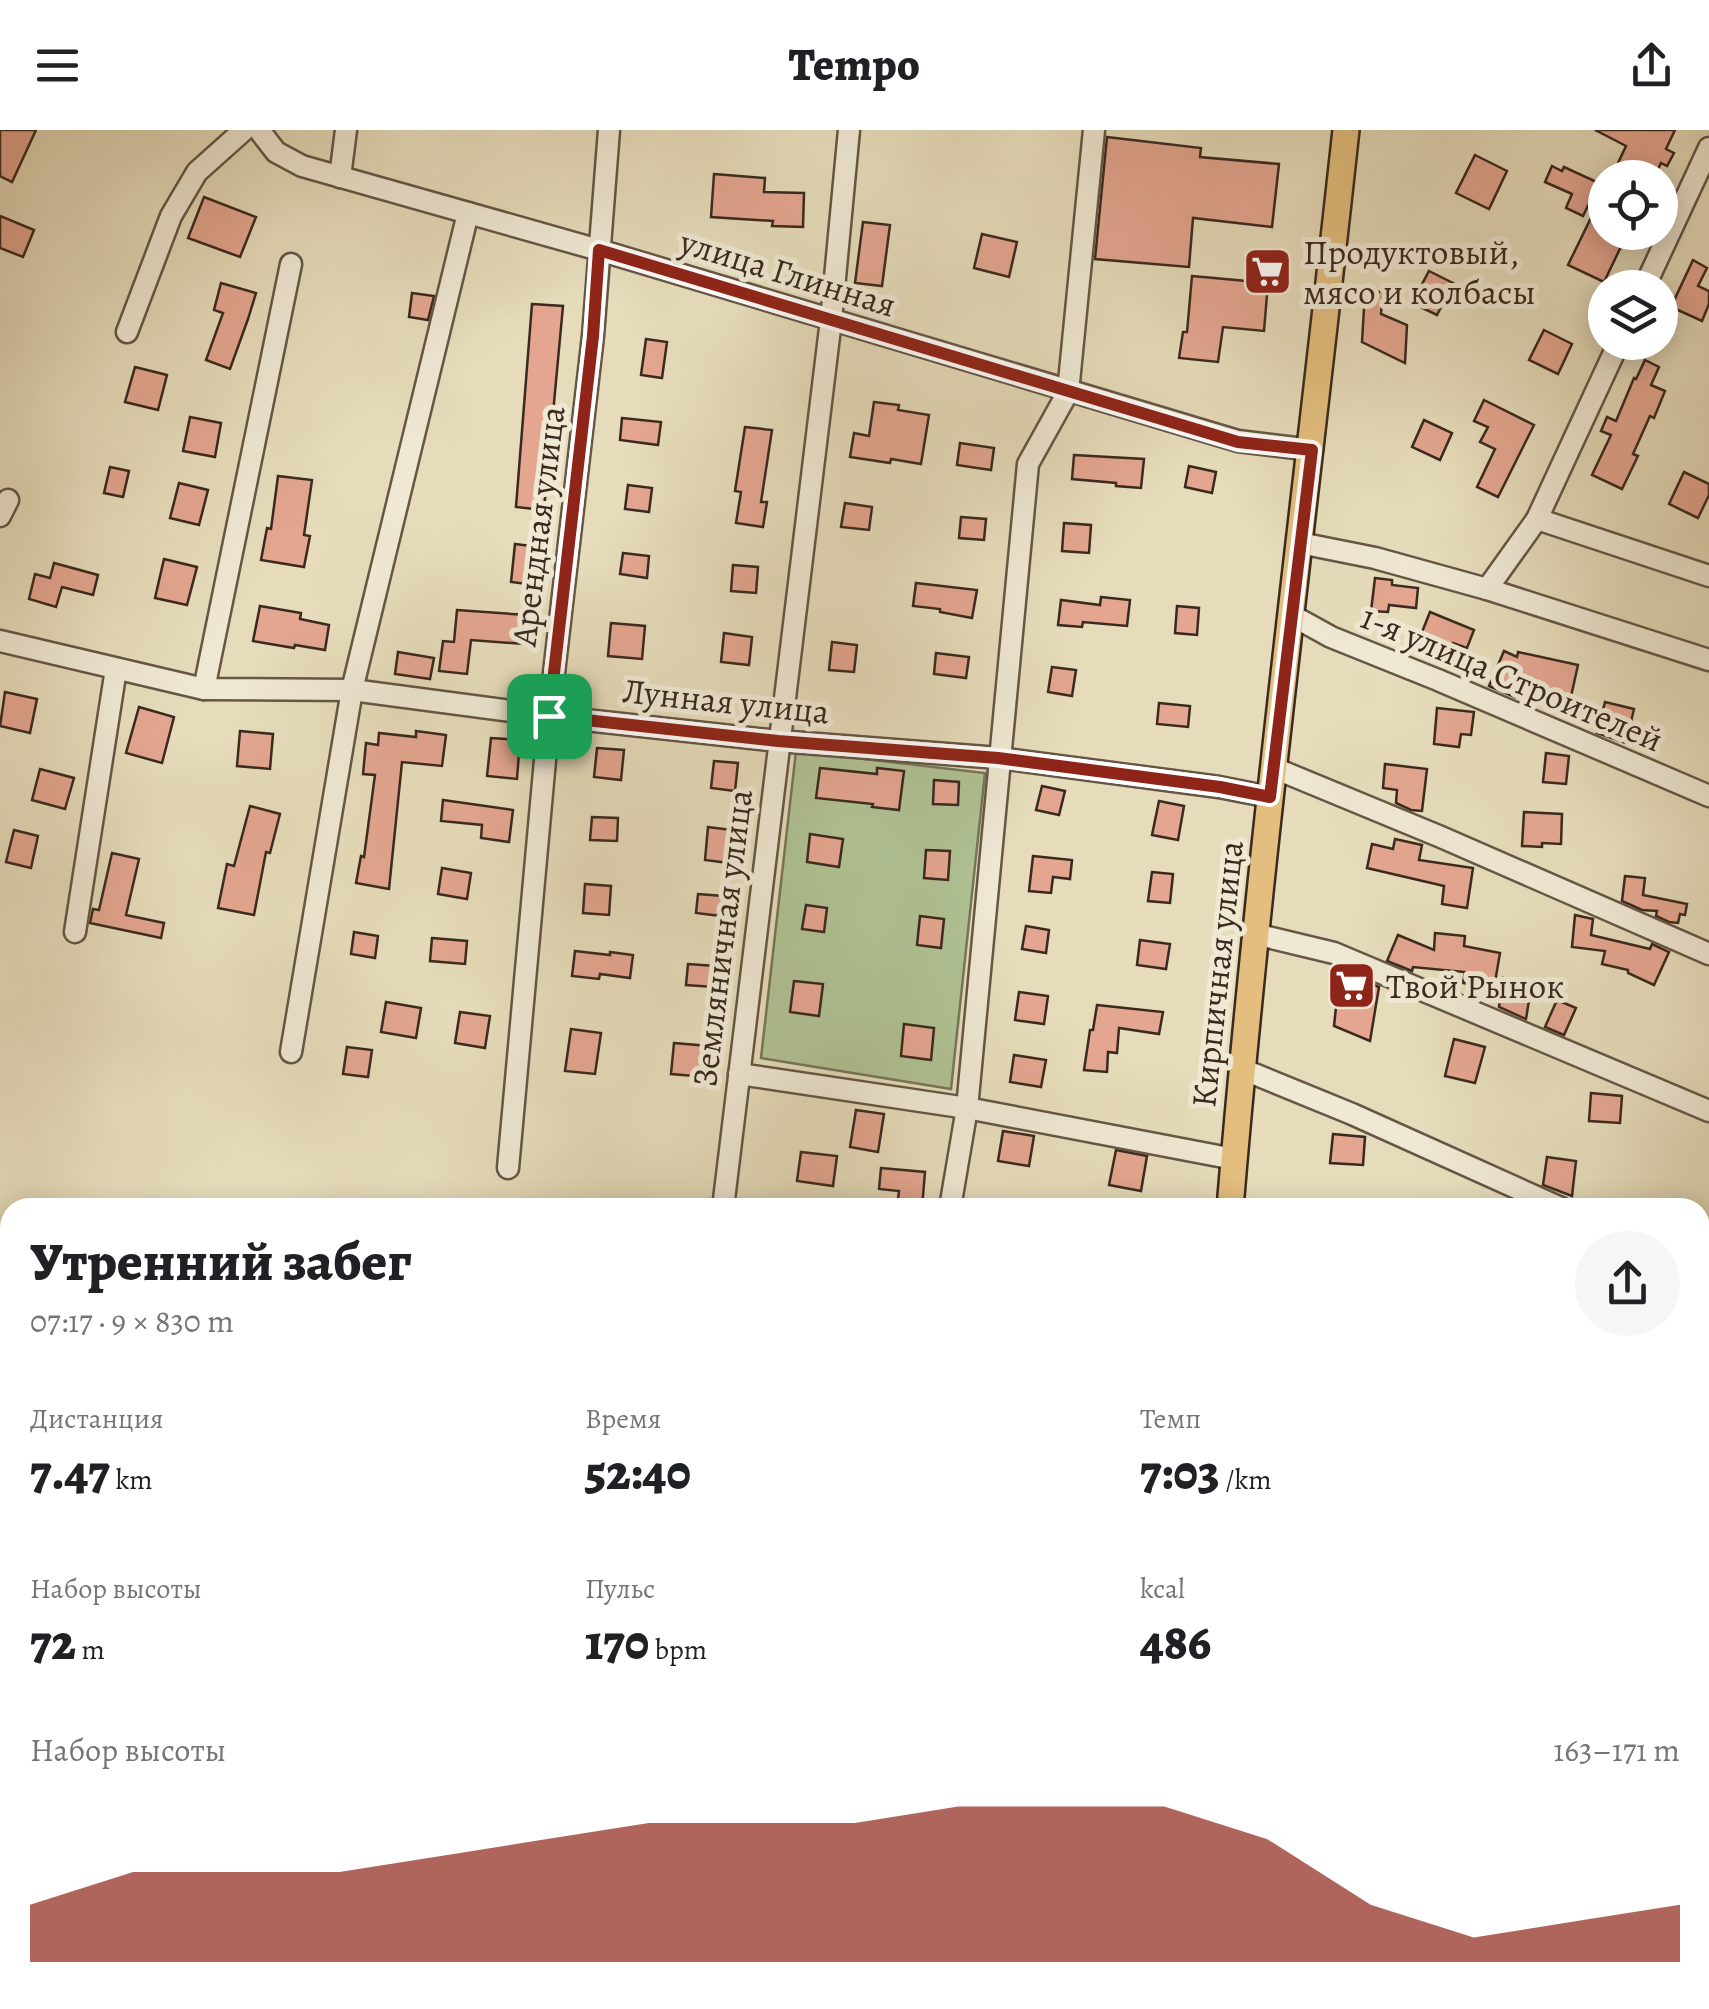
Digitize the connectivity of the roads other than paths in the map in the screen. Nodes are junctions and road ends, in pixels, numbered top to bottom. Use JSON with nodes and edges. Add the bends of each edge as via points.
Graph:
{"nodes":[{"id":1,"x":244,"y":130,"type":"edge"},
{"id":2,"x":258,"y":130,"type":"edge"},
{"id":3,"x":346,"y":130,"type":"edge"},
{"id":4,"x":609,"y":130,"type":"edge"},
{"id":5,"x":849,"y":130,"type":"edge"},
{"id":6,"x":1094,"y":130,"type":"edge"},
{"id":7,"x":1346,"y":130,"type":"edge"},
{"id":8,"x":1709,"y":148,"type":"edge"},
{"id":9,"x":340,"y":176,"type":"junction"},
{"id":10,"x":468,"y":213,"type":"junction"},
{"id":11,"x":599,"y":250,"type":"junction"},
{"id":12,"x":291,"y":264,"type":"dead end"},
{"id":13,"x":1652,"y":270,"type":"edge"},
{"id":14,"x":830,"y":320,"type":"junction"},
{"id":15,"x":127,"y":332,"type":"dead end"},
{"id":16,"x":1611,"y":360,"type":"edge"},
{"id":17,"x":1068,"y":392,"type":"junction"},
{"id":18,"x":1312,"y":450,"type":"junction"},
{"id":19,"x":1537,"y":520,"type":"junction"},
{"id":20,"x":1300,"y":542,"type":"junction"},
{"id":21,"x":1709,"y":576,"type":"edge"},
{"id":22,"x":1486,"y":589,"type":"junction"},
{"id":23,"x":1292,"y":616,"type":"junction"},
{"id":24,"x":0,"y":641,"type":"edge"},
{"id":25,"x":1709,"y":660,"type":"edge"},
{"id":26,"x":116,"y":668,"type":"junction"},
{"id":27,"x":204,"y":689,"type":"junction"},
{"id":28,"x":352,"y":690,"type":"junction"},
{"id":29,"x":549,"y":716,"type":"junction"},
{"id":30,"x":778,"y":741,"type":"junction"},
{"id":31,"x":998,"y":758,"type":"junction"},
{"id":32,"x":1274,"y":768,"type":"junction"},
{"id":33,"x":1709,"y":796,"type":"edge"},
{"id":34,"x":1270,"y":797,"type":"junction"},
{"id":35,"x":75,"y":932,"type":"dead end"},
{"id":36,"x":1255,"y":934,"type":"junction"},
{"id":37,"x":1709,"y":954,"type":"edge"},
{"id":38,"x":291,"y":1052,"type":"dead end"},
{"id":39,"x":1242,"y":1069,"type":"junction"},
{"id":40,"x":739,"y":1074,"type":"junction"},
{"id":41,"x":967,"y":1108,"type":"junction"},
{"id":42,"x":1709,"y":1111,"type":"edge"},
{"id":43,"x":1234,"y":1159,"type":"junction"},
{"id":44,"x":508,"y":1168,"type":"dead end"},
{"id":45,"x":724,"y":1198,"type":"edge"},
{"id":46,"x":952,"y":1198,"type":"edge"},
{"id":47,"x":1231,"y":1198,"type":"edge"},
{"id":48,"x":1539,"y":1198,"type":"edge"}],
"edges":[{"from":1,"to":15,"type":"street","via":[[196,172],[171,216]]},
{"from":2,"to":9,"type":"street","name":"улица Глинная","via":[[276,152]]},
{"from":3,"to":9,"type":"street"},
{"from":4,"to":11,"type":"street","name":"Арендная улица"},
{"from":5,"to":14,"type":"street","name":"Земляничная улица"},
{"from":6,"to":17,"type":"street"},
{"from":7,"to":18,"type":"main road","name":"Кирпичная улица"},
{"from":8,"to":13,"type":"street"},
{"from":9,"to":10,"type":"street","name":"улица Глинная"},
{"from":10,"to":11,"type":"street","name":"улица Глинная"},
{"from":10,"to":28,"type":"street"},
{"from":11,"to":14,"type":"street","name":"улица Глинная"},
{"from":11,"to":29,"type":"street","name":"Арендная улица"},
{"from":12,"to":27,"type":"street"},
{"from":14,"to":17,"type":"street","name":"улица Глинная"},
{"from":14,"to":30,"type":"street","name":"Земляничная улица"},
{"from":16,"to":19,"type":"street"},
{"from":17,"to":18,"type":"street","name":"улица Глинная","via":[[1238,442]]},
{"from":17,"to":31,"type":"street","via":[[1028,464]]},
{"from":18,"to":20,"type":"main road","name":"Кирпичная улица"},
{"from":19,"to":21,"type":"street"},
{"from":19,"to":22,"type":"street"},
{"from":20,"to":22,"type":"street","name":"1-я улица Строителей"},
{"from":20,"to":23,"type":"main road","name":"Кирпичная улица"},
{"from":22,"to":25,"type":"street","name":"1-я улица Строителей"},
{"from":23,"to":32,"type":"main road","name":"Кирпичная улица"},
{"from":23,"to":33,"type":"street","name":"1-я улица Строителей"},
{"from":24,"to":26,"type":"street","name":"Лунная улица"},
{"from":26,"to":27,"type":"street","name":"Лунная улица"},
{"from":26,"to":35,"type":"street"},
{"from":27,"to":28,"type":"street","name":"Лунная улица"},
{"from":28,"to":29,"type":"street","name":"Лунная улица"},
{"from":28,"to":38,"type":"street"},
{"from":29,"to":30,"type":"street","name":"Лунная улица"},
{"from":29,"to":44,"type":"street","name":"Арендная улица"},
{"from":30,"to":31,"type":"street","name":"Лунная улица"},
{"from":30,"to":40,"type":"street","name":"Земляничная улица"},
{"from":31,"to":34,"type":"street","name":"Лунная улица"},
{"from":31,"to":41,"type":"street"},
{"from":32,"to":34,"type":"main road","name":"Кирпичная улица"},
{"from":32,"to":37,"type":"street"},
{"from":34,"to":36,"type":"main road","name":"Кирпичная улица"},
{"from":36,"to":39,"type":"main road","name":"Кирпичная улица"},
{"from":36,"to":42,"type":"street","via":[[1334,953]]},
{"from":39,"to":43,"type":"main road","name":"Кирпичная улица"},
{"from":39,"to":48,"type":"street"},
{"from":40,"to":41,"type":"street"},
{"from":40,"to":45,"type":"street","name":"Земляничная улица"},
{"from":41,"to":43,"type":"street"},
{"from":41,"to":46,"type":"street"},
{"from":43,"to":47,"type":"main road","name":"Кирпичная улица"}]}
